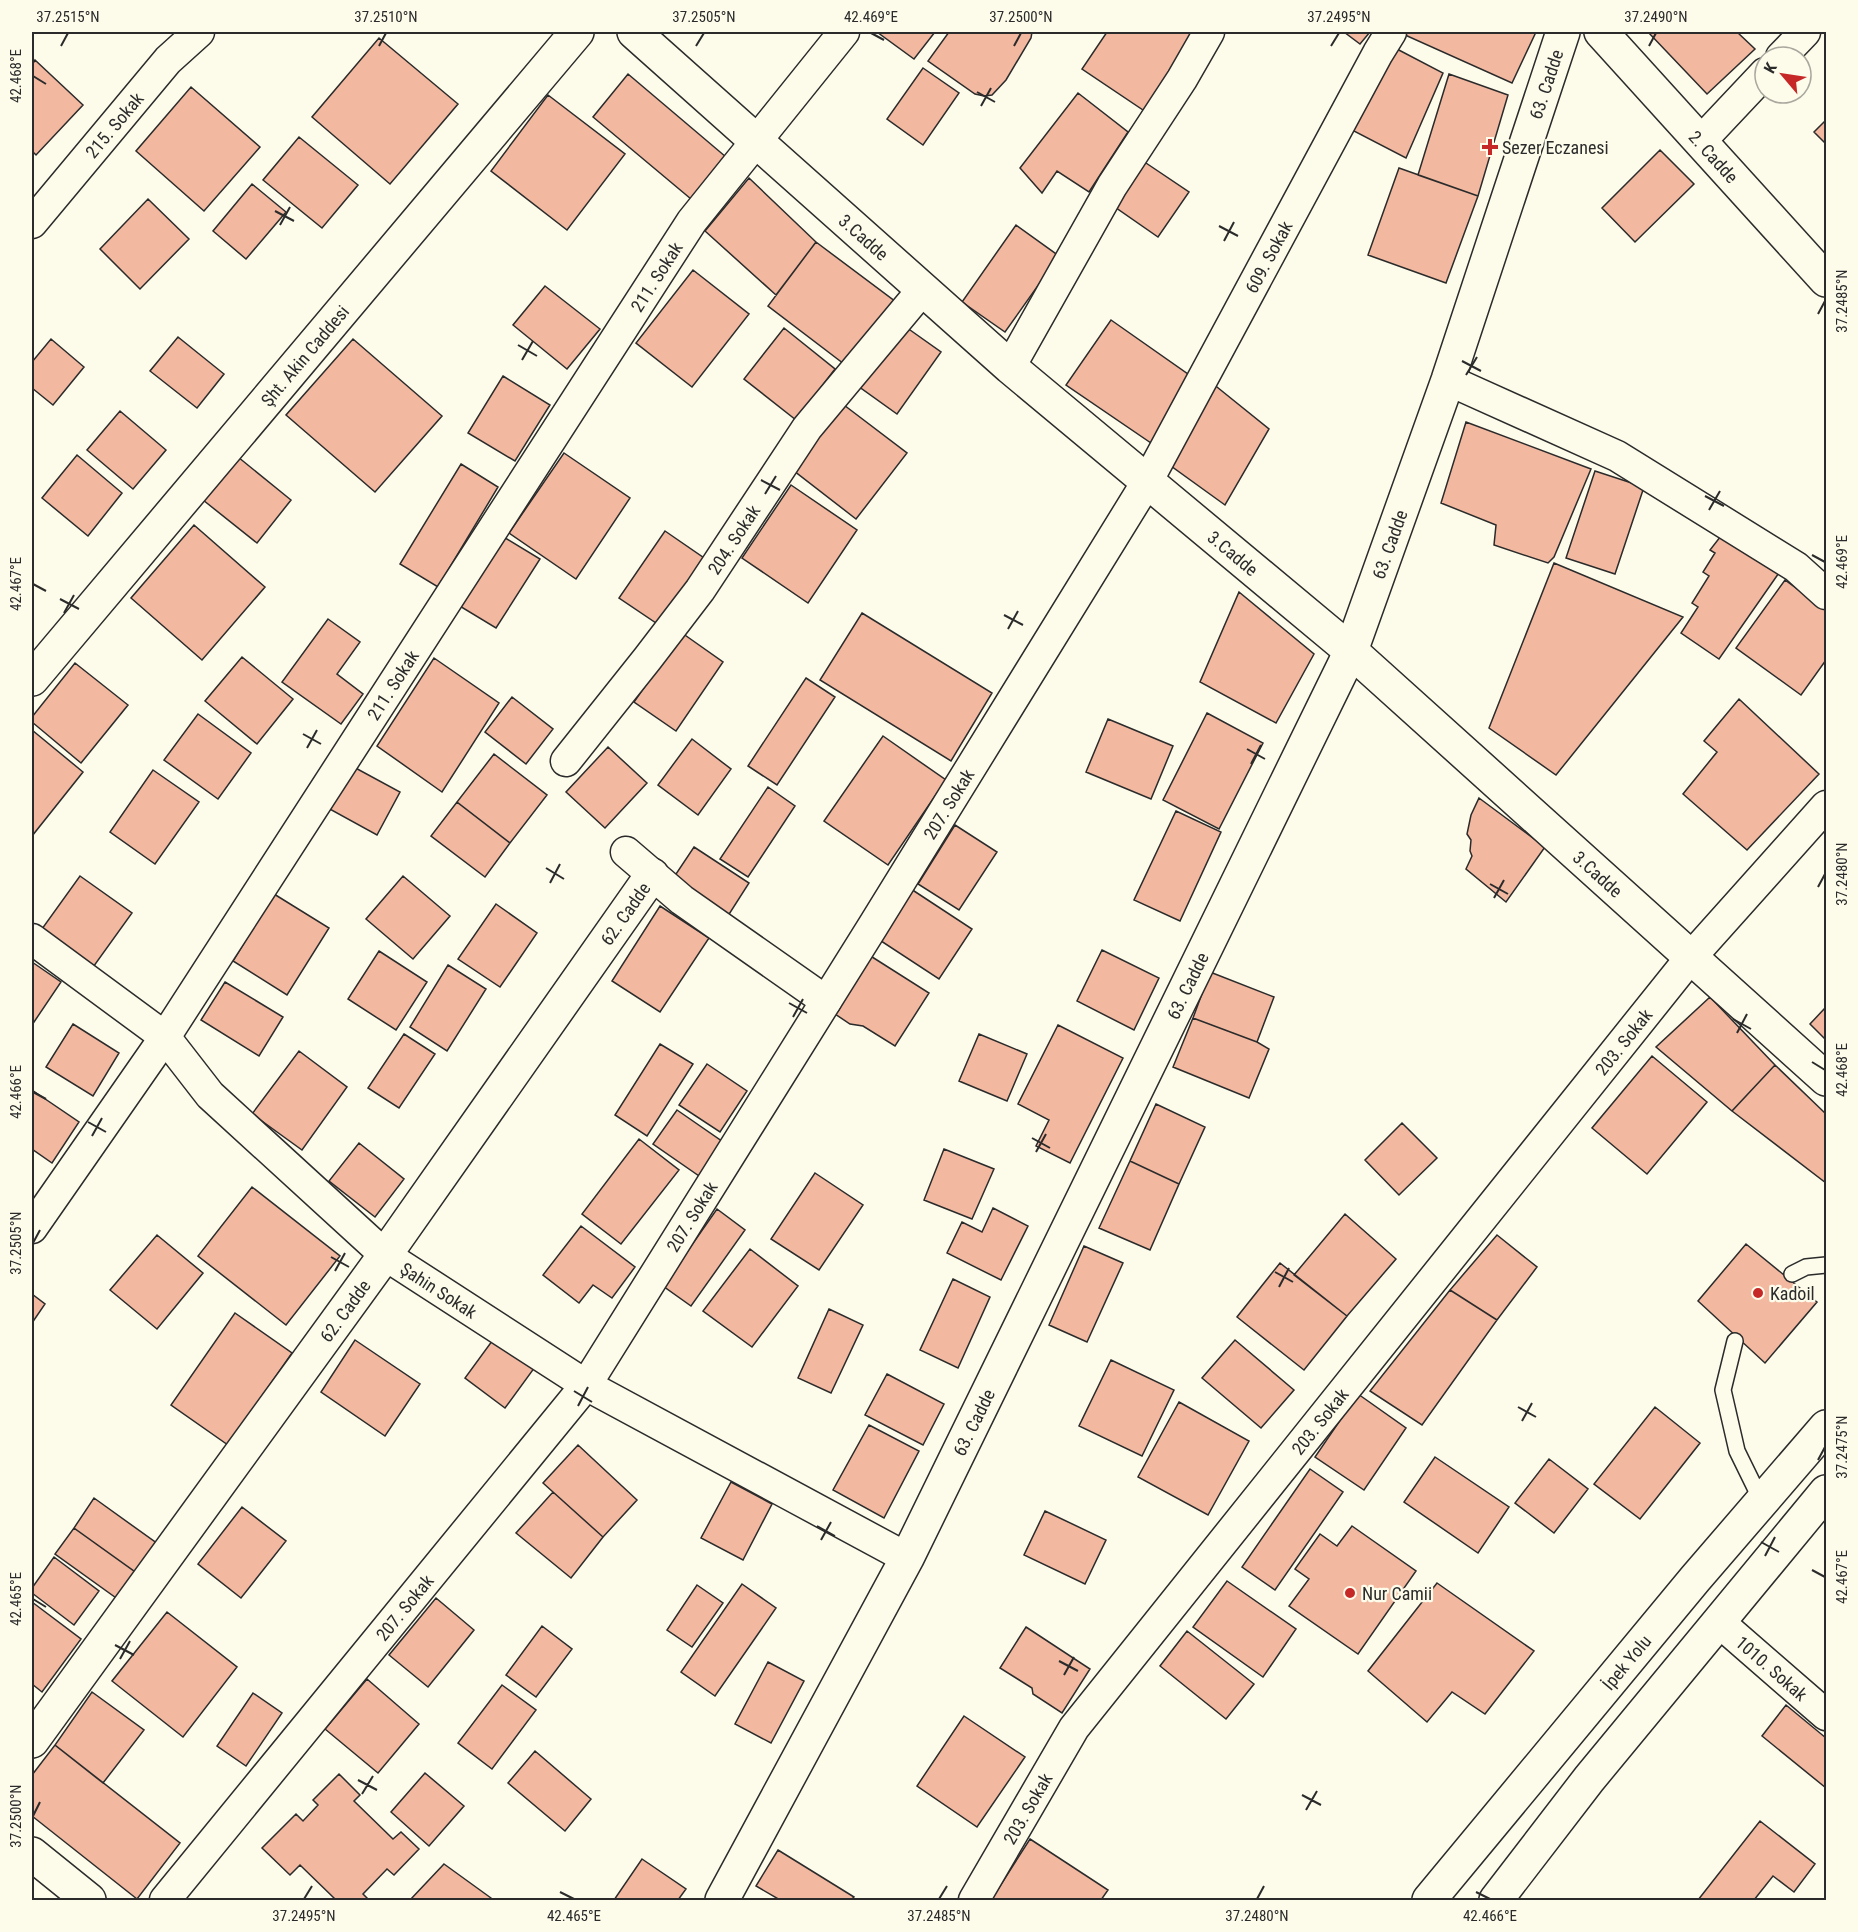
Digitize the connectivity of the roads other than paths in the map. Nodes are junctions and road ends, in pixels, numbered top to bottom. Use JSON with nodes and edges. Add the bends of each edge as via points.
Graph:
{"nodes":[{"id":1,"x":199,"y":32,"type":"edge"},
{"id":2,"x":577,"y":32,"type":"edge"},
{"id":3,"x":634,"y":32,"type":"edge"},
{"id":4,"x":844,"y":32,"type":"edge"},
{"id":5,"x":1209,"y":32,"type":"edge"},
{"id":6,"x":1391,"y":32,"type":"edge"},
{"id":7,"x":1563,"y":32,"type":"edge"},
{"id":8,"x":1602,"y":32,"type":"edge"},
{"id":9,"x":1805,"y":32,"type":"edge"},
{"id":10,"x":1793,"y":45,"type":"edge"},
{"id":11,"x":1753,"y":87,"type":"edge"},
{"id":12,"x":757,"y":142,"type":"junction"},
{"id":13,"x":1700,"y":142,"type":"junction"},
{"id":14,"x":32,"y":223,"type":"edge"},
{"id":15,"x":1827,"y":280,"type":"edge"},
{"id":16,"x":923,"y":289,"type":"junction"},
{"id":17,"x":1010,"y":367,"type":"junction"},
{"id":18,"x":1448,"y":380,"type":"junction"},
{"id":19,"x":1147,"y":482,"type":"junction"},
{"id":20,"x":1827,"y":594,"type":"edge"},
{"id":21,"x":1351,"y":651,"type":"junction"},
{"id":22,"x":32,"y":679,"type":"edge"},
{"id":23,"x":566,"y":761,"type":"dead end"},
{"id":24,"x":1827,"y":806,"type":"edge"},
{"id":25,"x":626,"y":852,"type":"dead end"},
{"id":26,"x":652,"y":875,"type":"junction"},
{"id":27,"x":32,"y":939,"type":"edge"},
{"id":28,"x":1691,"y":957,"type":"junction"},
{"id":29,"x":826,"y":1001,"type":"junction"},
{"id":30,"x":165,"y":1037,"type":"junction"},
{"id":31,"x":1827,"y":1079,"type":"edge"},
{"id":32,"x":32,"y":1228,"type":"edge"},
{"id":33,"x":385,"y":1255,"type":"junction"},
{"id":34,"x":1827,"y":1265,"type":"edge"},
{"id":35,"x":1792,"y":1275,"type":"dead end"},
{"id":36,"x":1735,"y":1341,"type":"dead end"},
{"id":37,"x":586,"y":1385,"type":"junction"},
{"id":38,"x":1827,"y":1427,"type":"edge"},
{"id":39,"x":1827,"y":1492,"type":"edge"},
{"id":40,"x":1762,"y":1502,"type":"junction"},
{"id":41,"x":907,"y":1558,"type":"junction"},
{"id":42,"x":1719,"y":1622,"type":"junction"},
{"id":43,"x":1827,"y":1715,"type":"edge"},
{"id":44,"x":32,"y":1741,"type":"edge"},
{"id":45,"x":32,"y":1854,"type":"edge"},
{"id":46,"x":89,"y":1900,"type":"edge"},
{"id":47,"x":165,"y":1900,"type":"edge"},
{"id":48,"x":722,"y":1900,"type":"edge"},
{"id":49,"x":974,"y":1900,"type":"edge"},
{"id":50,"x":1429,"y":1900,"type":"edge"},
{"id":51,"x":1496,"y":1900,"type":"edge"}],
"edges":[{"from":1,"to":14,"type":"street","name":"215. Sokak","via":[[168,60]]},
{"from":2,"to":22,"type":"main road","name":"Şht. Akin Caddesi"},
{"from":3,"to":12,"type":"main road","name":"3.Cadde"},
{"from":4,"to":12,"type":"street","name":"211. Sokak"},
{"from":5,"to":17,"type":"street","via":[[1112,186]]},
{"from":6,"to":19,"type":"street","name":"609. Sokak"},
{"from":7,"to":18,"type":"main road","name":"63. Cadde"},
{"from":8,"to":13,"type":"main road","name":"2. Cadde"},
{"from":9,"to":10,"type":"street"},
{"from":11,"to":13,"type":"street"},
{"from":12,"to":16,"type":"main road","name":"3.Cadde"},
{"from":12,"to":30,"type":"street","name":"211. Sokak","via":[[692,221]]},
{"from":13,"to":15,"type":"main road","name":"2. Cadde"},
{"from":16,"to":17,"type":"main road","name":"3.Cadde"},
{"from":16,"to":23,"type":"street","name":"204. Sokak","via":[[807,428],[700,590]]},
{"from":17,"to":19,"type":"main road","name":"3.Cadde"},
{"from":18,"to":20,"type":"street","via":[[1617,456],[1797,567]]},
{"from":18,"to":21,"type":"main road","name":"63. Cadde"},
{"from":19,"to":21,"type":"main road","name":"3.Cadde"},
{"from":19,"to":29,"type":"street","name":"207. Sokak"},
{"from":21,"to":28,"type":"main road","name":"3.Cadde"},
{"from":21,"to":41,"type":"main road","name":"63. Cadde"},
{"from":24,"to":28,"type":"street","name":"203. Sokak"},
{"from":25,"to":26,"type":"street"},
{"from":26,"to":29,"type":"street"},
{"from":26,"to":33,"type":"main road","name":"62. Cadde"},
{"from":27,"to":30,"type":"street","name":"Şahin Sokak"},
{"from":28,"to":31,"type":"main road","name":"3.Cadde"},
{"from":28,"to":49,"type":"street","name":"203. Sokak","via":[[1074,1728]]},
{"from":29,"to":37,"type":"street","name":"207. Sokak"},
{"from":30,"to":32,"type":"street","name":"211. Sokak"},
{"from":30,"to":33,"type":"street","name":"Şahin Sokak","via":[[210,1095]]},
{"from":33,"to":37,"type":"street","name":"Şahin Sokak"},
{"from":33,"to":44,"type":"main road","name":"62. Cadde"},
{"from":34,"to":35,"type":"lane","via":[[1806,1267]]},
{"from":36,"to":40,"type":"lane","via":[[1723,1390],[1737,1451]]},
{"from":37,"to":41,"type":"street","name":"Şahin Sokak"},
{"from":37,"to":47,"type":"street","name":"207. Sokak"},
{"from":38,"to":40,"type":"main road","name":"İpek Yolu"},
{"from":39,"to":42,"type":"main road"},
{"from":40,"to":50,"type":"main road","name":"İpek Yolu"},
{"from":41,"to":48,"type":"main road","name":"63. Cadde"},
{"from":42,"to":43,"type":"street","name":"1010. Sokak"},
{"from":42,"to":51,"type":"main road","via":[[1589,1779]]},
{"from":45,"to":46,"type":"main road"}]}
